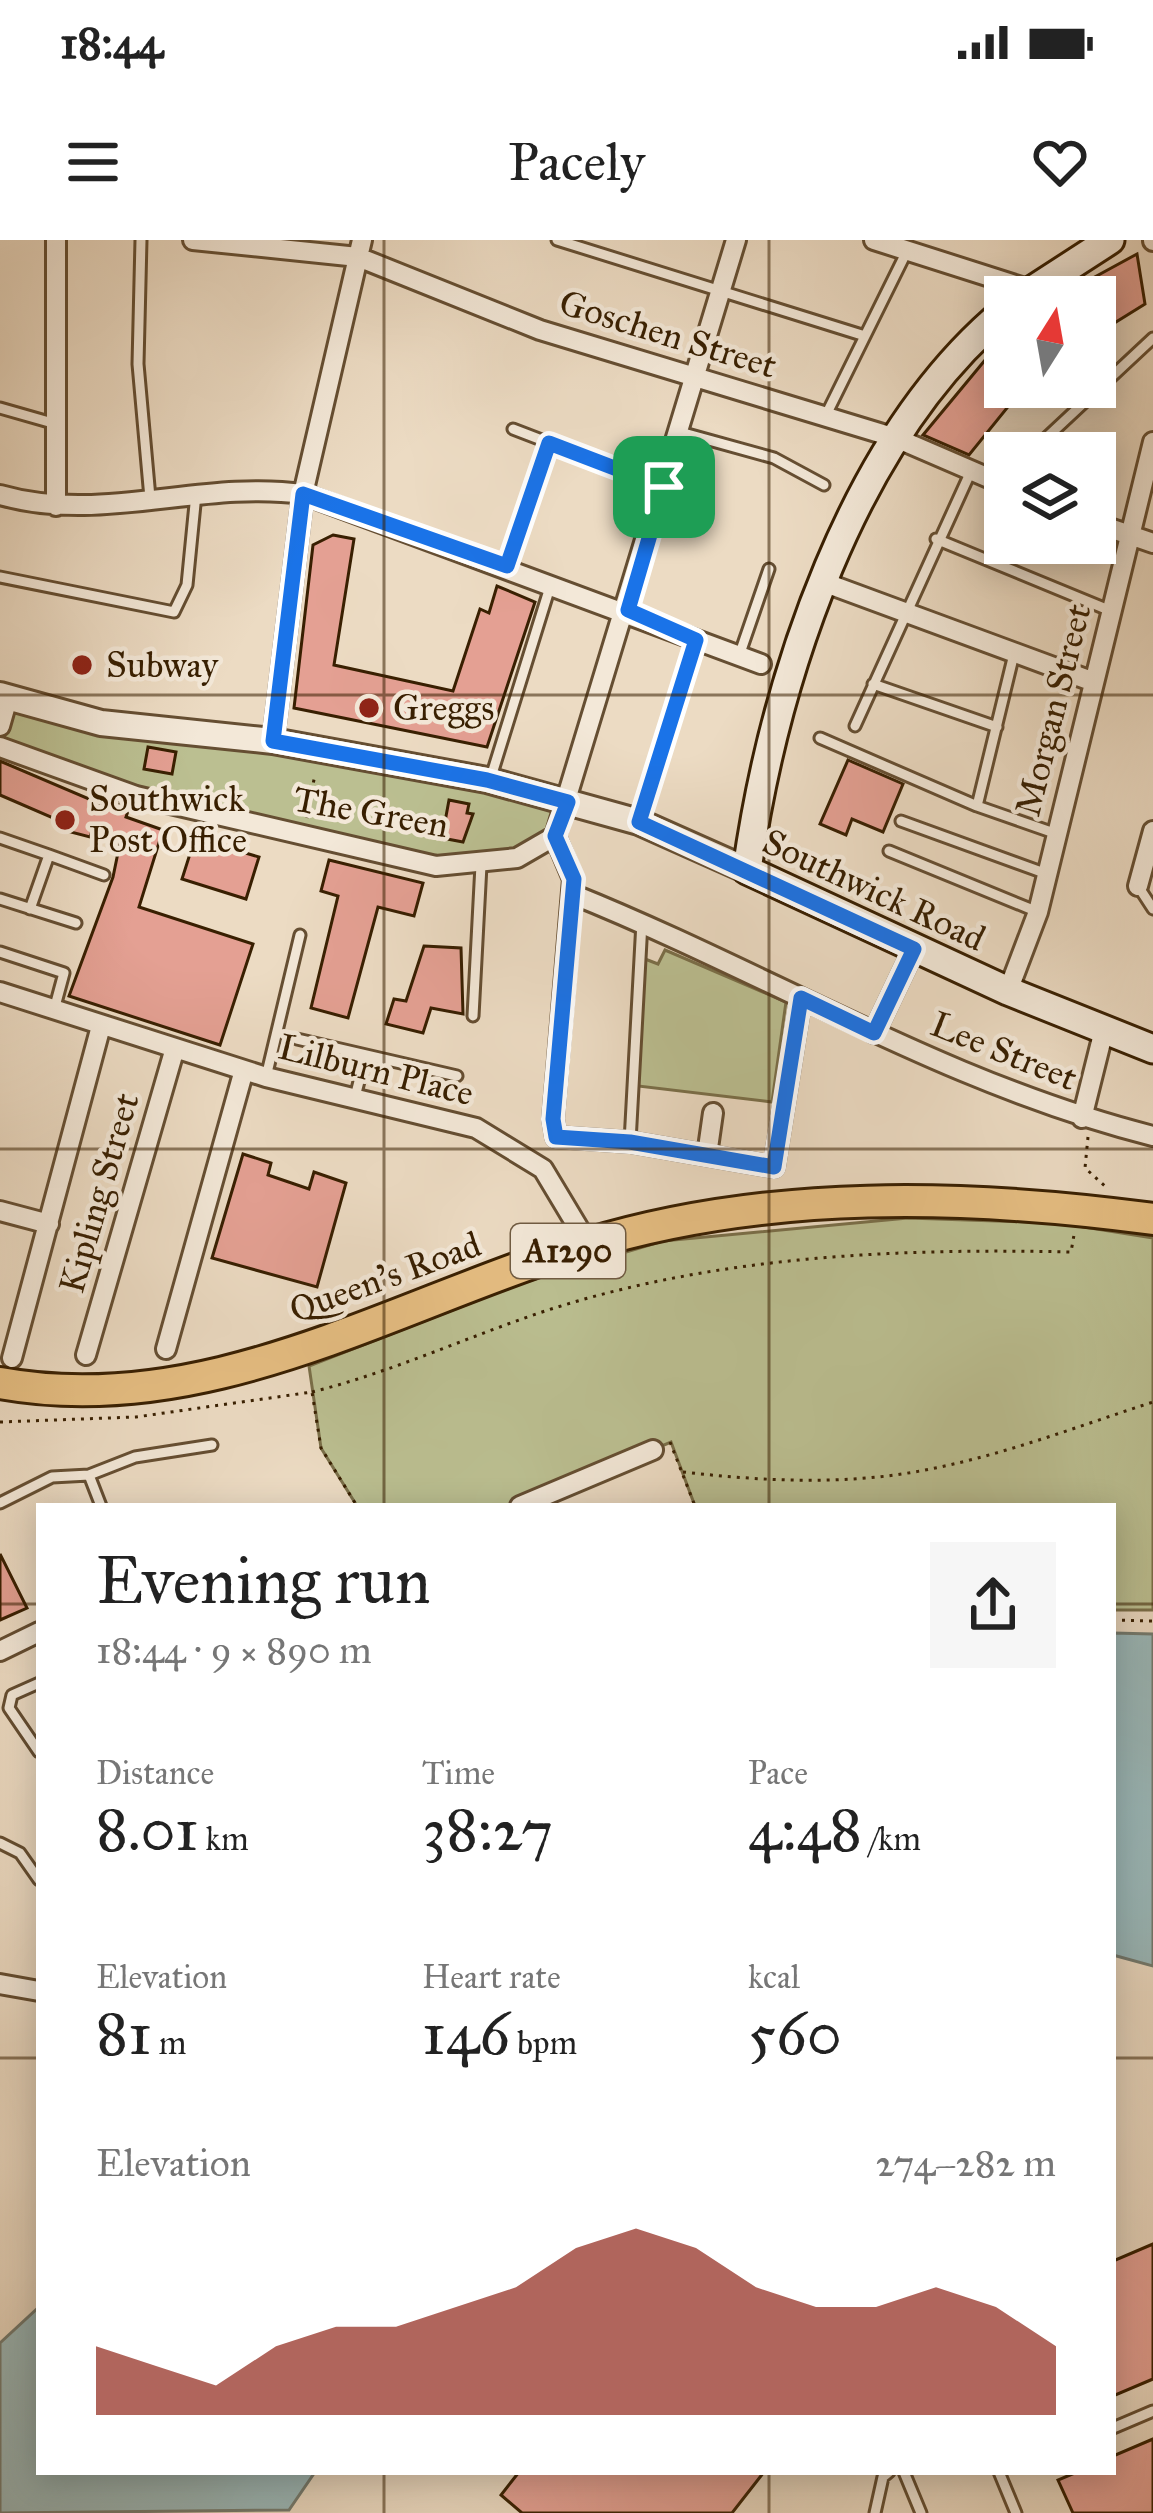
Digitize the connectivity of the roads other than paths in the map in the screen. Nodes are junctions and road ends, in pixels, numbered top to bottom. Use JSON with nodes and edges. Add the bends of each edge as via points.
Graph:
{"nodes":[{"id":1,"x":56,"y":240,"type":"edge"},
{"id":2,"x":141,"y":240,"type":"edge"},
{"id":3,"x":193,"y":240,"type":"edge"},
{"id":4,"x":557,"y":240,"type":"edge"},
{"id":5,"x":736,"y":240,"type":"edge"},
{"id":6,"x":874,"y":240,"type":"edge"},
{"id":7,"x":1110,"y":240,"type":"edge"},
{"id":8,"x":360,"y":249,"type":"edge"},
{"id":9,"x":907,"y":251,"type":"junction"},
{"id":10,"x":1053,"y":276,"type":"edge"},
{"id":11,"x":984,"y":278,"type":"edge"},
{"id":12,"x":720,"y":293,"type":"junction"},
{"id":13,"x":984,"y":331,"type":"edge"},
{"id":14,"x":865,"y":336,"type":"junction"},
{"id":15,"x":1153,"y":338,"type":"edge"},
{"id":16,"x":695,"y":379,"type":"junction"},
{"id":17,"x":0,"y":408,"type":"edge"},
{"id":18,"x":826,"y":416,"type":"junction"},
{"id":19,"x":56,"y":424,"type":"junction"},
{"id":20,"x":513,"y":429,"type":"dead end"},
{"id":21,"x":680,"y":432,"type":"junction"},
{"id":22,"x":1052,"y":432,"type":"edge"},
{"id":23,"x":896,"y":438,"type":"junction"},
{"id":24,"x":1153,"y":442,"type":"edge"},
{"id":25,"x":549,"y":443,"type":"junction"},
{"id":26,"x":972,"y":470,"type":"junction"},
{"id":27,"x":984,"y":475,"type":"edge"},
{"id":28,"x":824,"y":485,"type":"dead end"},
{"id":29,"x":664,"y":487,"type":"junction"},
{"id":30,"x":196,"y":494,"type":"junction"},
{"id":31,"x":303,"y":494,"type":"junction"},
{"id":32,"x":0,"y":495,"type":"edge"},
{"id":33,"x":150,"y":500,"type":"junction"},
{"id":34,"x":56,"y":506,"type":"junction"},
{"id":35,"x":1116,"y":532,"type":"edge"},
{"id":36,"x":1130,"y":538,"type":"junction"},
{"id":37,"x":936,"y":539,"type":"junction"},
{"id":38,"x":1153,"y":544,"type":"edge"},
{"id":39,"x":507,"y":566,"type":"junction"},
{"id":40,"x":769,"y":569,"type":"dead end"},
{"id":41,"x":0,"y":577,"type":"edge"},
{"id":42,"x":552,"y":582,"type":"junction"},
{"id":43,"x":823,"y":582,"type":"junction"},
{"id":44,"x":628,"y":610,"type":"junction"},
{"id":45,"x":1112,"y":611,"type":"junction"},
{"id":46,"x":902,"y":614,"type":"junction"},
{"id":47,"x":696,"y":640,"type":"junction"},
{"id":48,"x":1014,"y":654,"type":"junction"},
{"id":49,"x":739,"y":656,"type":"junction"},
{"id":50,"x":761,"y":664,"type":"dead end"},
{"id":51,"x":1094,"y":682,"type":"junction"},
{"id":52,"x":873,"y":684,"type":"junction"},
{"id":53,"x":4,"y":696,"type":"edge"},
{"id":54,"x":0,"y":726,"type":"edge"},
{"id":55,"x":855,"y":726,"type":"dead end"},
{"id":56,"x":997,"y":727,"type":"junction"},
{"id":57,"x":820,"y":738,"type":"dead end"},
{"id":58,"x":273,"y":741,"type":"junction"},
{"id":59,"x":0,"y":747,"type":"edge"},
{"id":60,"x":490,"y":781,"type":"junction"},
{"id":61,"x":566,"y":801,"type":"junction"},
{"id":62,"x":977,"y":806,"type":"junction"},
{"id":63,"x":901,"y":821,"type":"dead end"},
{"id":64,"x":639,"y":822,"type":"junction"},
{"id":65,"x":1153,"y":830,"type":"edge"},
{"id":66,"x":1057,"y":834,"type":"junction"},
{"id":67,"x":555,"y":836,"type":"junction"},
{"id":68,"x":0,"y":838,"type":"edge"},
{"id":69,"x":889,"y":851,"type":"dead end"},
{"id":70,"x":49,"y":855,"type":"junction"},
{"id":71,"x":482,"y":865,"type":"junction"},
{"id":72,"x":747,"y":870,"type":"junction"},
{"id":73,"x":1047,"y":874,"type":"junction"},
{"id":74,"x":104,"y":875,"type":"dead end"},
{"id":75,"x":1138,"y":886,"type":"joint"},
{"id":76,"x":572,"y":894,"type":"junction"},
{"id":77,"x":0,"y":899,"type":"edge"},
{"id":78,"x":30,"y":909,"type":"junction"},
{"id":79,"x":1153,"y":909,"type":"edge"},
{"id":80,"x":1038,"y":911,"type":"junction"},
{"id":81,"x":642,"y":922,"type":"junction"},
{"id":82,"x":76,"y":923,"type":"dead end"},
{"id":83,"x":300,"y":935,"type":"dead end"},
{"id":84,"x":914,"y":949,"type":"junction"},
{"id":85,"x":0,"y":952,"type":"edge"},
{"id":86,"x":1008,"y":991,"type":"junction"},
{"id":87,"x":0,"y":992,"type":"edge"},
{"id":88,"x":801,"y":998,"type":"junction"},
{"id":89,"x":54,"y":1010,"type":"junction"},
{"id":90,"x":473,"y":1016,"type":"dead end"},
{"id":91,"x":101,"y":1026,"type":"junction"},
{"id":92,"x":1104,"y":1030,"type":"junction"},
{"id":93,"x":874,"y":1033,"type":"junction"},
{"id":94,"x":297,"y":1039,"type":"dead end"},
{"id":95,"x":175,"y":1048,"type":"junction"},
{"id":96,"x":1153,"y":1049,"type":"edge"},
{"id":97,"x":365,"y":1058,"type":"junction"},
{"id":98,"x":244,"y":1070,"type":"junction"},
{"id":99,"x":457,"y":1076,"type":"dead end"},
{"id":100,"x":266,"y":1077,"type":"junction"},
{"id":101,"x":355,"y":1097,"type":"junction"},
{"id":102,"x":713,"y":1113,"type":"dead end"},
{"id":103,"x":1085,"y":1119,"type":"junction"},
{"id":104,"x":1153,"y":1136,"type":"edge"},
{"id":105,"x":630,"y":1142,"type":"junction"},
{"id":106,"x":707,"y":1156,"type":"junction"},
{"id":107,"x":0,"y":1210,"type":"edge"},
{"id":108,"x":1153,"y":1219,"type":"edge"},
{"id":109,"x":50,"y":1224,"type":"junction"},
{"id":110,"x":588,"y":1244,"type":"junction"},
{"id":111,"x":166,"y":1349,"type":"dead end"},
{"id":112,"x":86,"y":1355,"type":"dead end"},
{"id":113,"x":6,"y":1371,"type":"edge"},
{"id":114,"x":212,"y":1445,"type":"dead end"},
{"id":115,"x":652,"y":1450,"type":"road end"},
{"id":116,"x":89,"y":1475,"type":"junction"},
{"id":117,"x":0,"y":1503,"type":"edge"},
{"id":118,"x":100,"y":1503,"type":"edge"},
{"id":119,"x":527,"y":1503,"type":"edge"},
{"id":120,"x":36,"y":1633,"type":"edge"},
{"id":121,"x":0,"y":1651,"type":"edge"},
{"id":122,"x":36,"y":1684,"type":"edge"},
{"id":123,"x":36,"y":1748,"type":"edge"},
{"id":124,"x":0,"y":1843,"type":"edge"},
{"id":125,"x":36,"y":1876,"type":"edge"},
{"id":126,"x":0,"y":1984,"type":"edge"},
{"id":127,"x":36,"y":1990,"type":"edge"},
{"id":128,"x":1153,"y":2411,"type":"edge"},
{"id":129,"x":1116,"y":2427,"type":"edge"},
{"id":130,"x":885,"y":2475,"type":"edge"},
{"id":131,"x":905,"y":2475,"type":"edge"},
{"id":132,"x":1001,"y":2475,"type":"edge"},
{"id":133,"x":875,"y":2513,"type":"edge"},
{"id":134,"x":920,"y":2513,"type":"edge"},
{"id":135,"x":1016,"y":2513,"type":"edge"}],
"edges":[{"from":1,"to":19,"type":"street"},
{"from":2,"to":33,"type":"lane","via":[[138,364]]},
{"from":3,"to":8,"type":"street","name":"Goschen Street"},
{"from":4,"to":12,"type":"lane"},
{"from":5,"to":12,"type":"street"},
{"from":6,"to":9,"type":"street"},
{"from":7,"to":10,"type":"main road"},
{"from":8,"to":16,"type":"street","name":"Goschen Street","via":[[540,329]]},
{"from":8,"to":31,"type":"street"},
{"from":9,"to":11,"type":"street"},
{"from":9,"to":14,"type":"lane"},
{"from":12,"to":14,"type":"lane"},
{"from":12,"to":16,"type":"street"},
{"from":13,"to":23,"type":"main road"},
{"from":14,"to":18,"type":"lane"},
{"from":15,"to":22,"type":"lane"},
{"from":16,"to":18,"type":"street","name":"Goschen Street"},
{"from":16,"to":21,"type":"street"},
{"from":17,"to":19,"type":"lane"},
{"from":18,"to":23,"type":"street","name":"Goschen Street"},
{"from":19,"to":34,"type":"street"},
{"from":20,"to":25,"type":"lane"},
{"from":21,"to":28,"type":"lane","via":[[774,458]]},
{"from":21,"to":29,"type":"street"},
{"from":23,"to":26,"type":"street","name":"Goschen Street"},
{"from":23,"to":43,"type":"main road"},
{"from":24,"to":36,"type":"street","name":"Morgan Street"},
{"from":25,"to":29,"type":"lane"},
{"from":25,"to":39,"type":"lane"},
{"from":26,"to":27,"type":"street","name":"Goschen Street"},
{"from":26,"to":37,"type":"lane"},
{"from":29,"to":44,"type":"street"},
{"from":30,"to":31,"type":"street","via":[[250,486]]},
{"from":30,"to":33,"type":"street"},
{"from":30,"to":41,"type":"lane","via":[[187,585],[174,612]]},
{"from":31,"to":39,"type":"street"},
{"from":31,"to":58,"type":"street"},
{"from":32,"to":34,"type":"street"},
{"from":33,"to":34,"type":"street"},
{"from":35,"to":36,"type":"street"},
{"from":36,"to":38,"type":"street"},
{"from":36,"to":45,"type":"street","name":"Morgan Street"},
{"from":37,"to":45,"type":"lane"},
{"from":37,"to":46,"type":"lane"},
{"from":39,"to":42,"type":"street"},
{"from":40,"to":49,"type":"lane"},
{"from":42,"to":44,"type":"street"},
{"from":42,"to":60,"type":"lane"},
{"from":43,"to":46,"type":"street"},
{"from":43,"to":72,"type":"main road","via":[[778,707]]},
{"from":44,"to":47,"type":"street"},
{"from":44,"to":61,"type":"street"},
{"from":45,"to":51,"type":"street","name":"Morgan Street"},
{"from":46,"to":48,"type":"street"},
{"from":46,"to":52,"type":"lane"},
{"from":47,"to":49,"type":"street"},
{"from":47,"to":64,"type":"lane"},
{"from":48,"to":51,"type":"street"},
{"from":48,"to":56,"type":"lane"},
{"from":49,"to":50,"type":"street"},
{"from":51,"to":66,"type":"street","name":"Morgan Street"},
{"from":52,"to":55,"type":"lane"},
{"from":52,"to":56,"type":"lane"},
{"from":53,"to":54,"type":"street"},
{"from":53,"to":58,"type":"street","name":"Southwick Road","via":[[101,723]]},
{"from":56,"to":62,"type":"lane"},
{"from":57,"to":62,"type":"lane"},
{"from":58,"to":60,"type":"street","name":"Southwick Road"},
{"from":59,"to":71,"type":"street","name":"The Green","via":[[136,796],[304,839],[436,866]]},
{"from":60,"to":61,"type":"street","name":"Southwick Road"},
{"from":61,"to":64,"type":"street","name":"Southwick Road"},
{"from":61,"to":67,"type":"street"},
{"from":62,"to":66,"type":"lane"},
{"from":63,"to":73,"type":"lane"},
{"from":64,"to":72,"type":"street","name":"Southwick Road"},
{"from":65,"to":75,"type":"street"},
{"from":66,"to":73,"type":"street","name":"Morgan Street"},
{"from":67,"to":71,"type":"street","name":"The Green","via":[[517,858]]},
{"from":67,"to":76,"type":"street","via":[[574,879]]},
{"from":68,"to":70,"type":"lane"},
{"from":69,"to":80,"type":"lane"},
{"from":70,"to":74,"type":"lane"},
{"from":70,"to":78,"type":"lane"},
{"from":71,"to":90,"type":"lane"},
{"from":72,"to":84,"type":"main road","name":"Southwick Road"},
{"from":73,"to":80,"type":"street","name":"Morgan Street"},
{"from":75,"to":79,"type":"lane"},
{"from":76,"to":81,"type":"street","name":"Lee Street"},
{"from":76,"to":105,"type":"street","via":[[556,1137]]},
{"from":77,"to":78,"type":"lane"},
{"from":78,"to":82,"type":"lane"},
{"from":80,"to":86,"type":"street","name":"Morgan Street"},
{"from":81,"to":88,"type":"street","name":"Lee Street"},
{"from":81,"to":105,"type":"lane"},
{"from":83,"to":100,"type":"lane"},
{"from":84,"to":86,"type":"main road","name":"Southwick Road"},
{"from":84,"to":93,"type":"street"},
{"from":85,"to":89,"type":"lane","via":[[64,973]]},
{"from":86,"to":92,"type":"main road","name":"Southwick Road"},
{"from":87,"to":89,"type":"street","name":"Lilburn Place"},
{"from":88,"to":93,"type":"street","name":"Lee Street"},
{"from":88,"to":106,"type":"street","via":[[774,1167]]},
{"from":89,"to":91,"type":"street","name":"Lilburn Place"},
{"from":91,"to":95,"type":"street","name":"Lilburn Place"},
{"from":91,"to":109,"type":"street"},
{"from":92,"to":96,"type":"main road","name":"Southwick Road"},
{"from":92,"to":103,"type":"street"},
{"from":93,"to":103,"type":"street","name":"Lee Street"},
{"from":94,"to":97,"type":"lane"},
{"from":95,"to":98,"type":"street","name":"Lilburn Place"},
{"from":95,"to":112,"type":"street","name":"Kipling Street"},
{"from":97,"to":99,"type":"lane","via":[[377,1054]]},
{"from":97,"to":101,"type":"lane"},
{"from":98,"to":100,"type":"street","name":"Lilburn Place"},
{"from":98,"to":111,"type":"street"},
{"from":100,"to":101,"type":"street","name":"Lilburn Place"},
{"from":101,"to":110,"type":"street","name":"Lilburn Place","via":[[476,1128],[514,1148],[543,1169]]},
{"from":102,"to":106,"type":"street"},
{"from":103,"to":104,"type":"street","name":"Lee Street"},
{"from":105,"to":106,"type":"street"},
{"from":107,"to":109,"type":"street"},
{"from":108,"to":110,"type":"main road","name":"Queen's Road","number":"A1290","via":[[1026,1205],[803,1204]]},
{"from":109,"to":113,"type":"street"},
{"from":110,"to":113,"type":"main road","name":"Queen's Road","number":"A1290","via":[[248,1366],[79,1391]]},
{"from":114,"to":116,"type":"lane","via":[[135,1457]]},
{"from":115,"to":119,"type":"street"},
{"from":116,"to":117,"type":"lane","via":[[52,1477]]},
{"from":116,"to":118,"type":"lane"},
{"from":120,"to":121,"type":"street"},
{"from":122,"to":123,"type":"lane","via":[[12,1695],[9,1708]]},
{"from":124,"to":125,"type":"lane","via":[[20,1853]]},
{"from":126,"to":127,"type":"street"},
{"from":128,"to":129,"type":"lane"},
{"from":130,"to":133,"type":"lane"},
{"from":131,"to":134,"type":"lane"},
{"from":132,"to":135,"type":"lane"}]}
